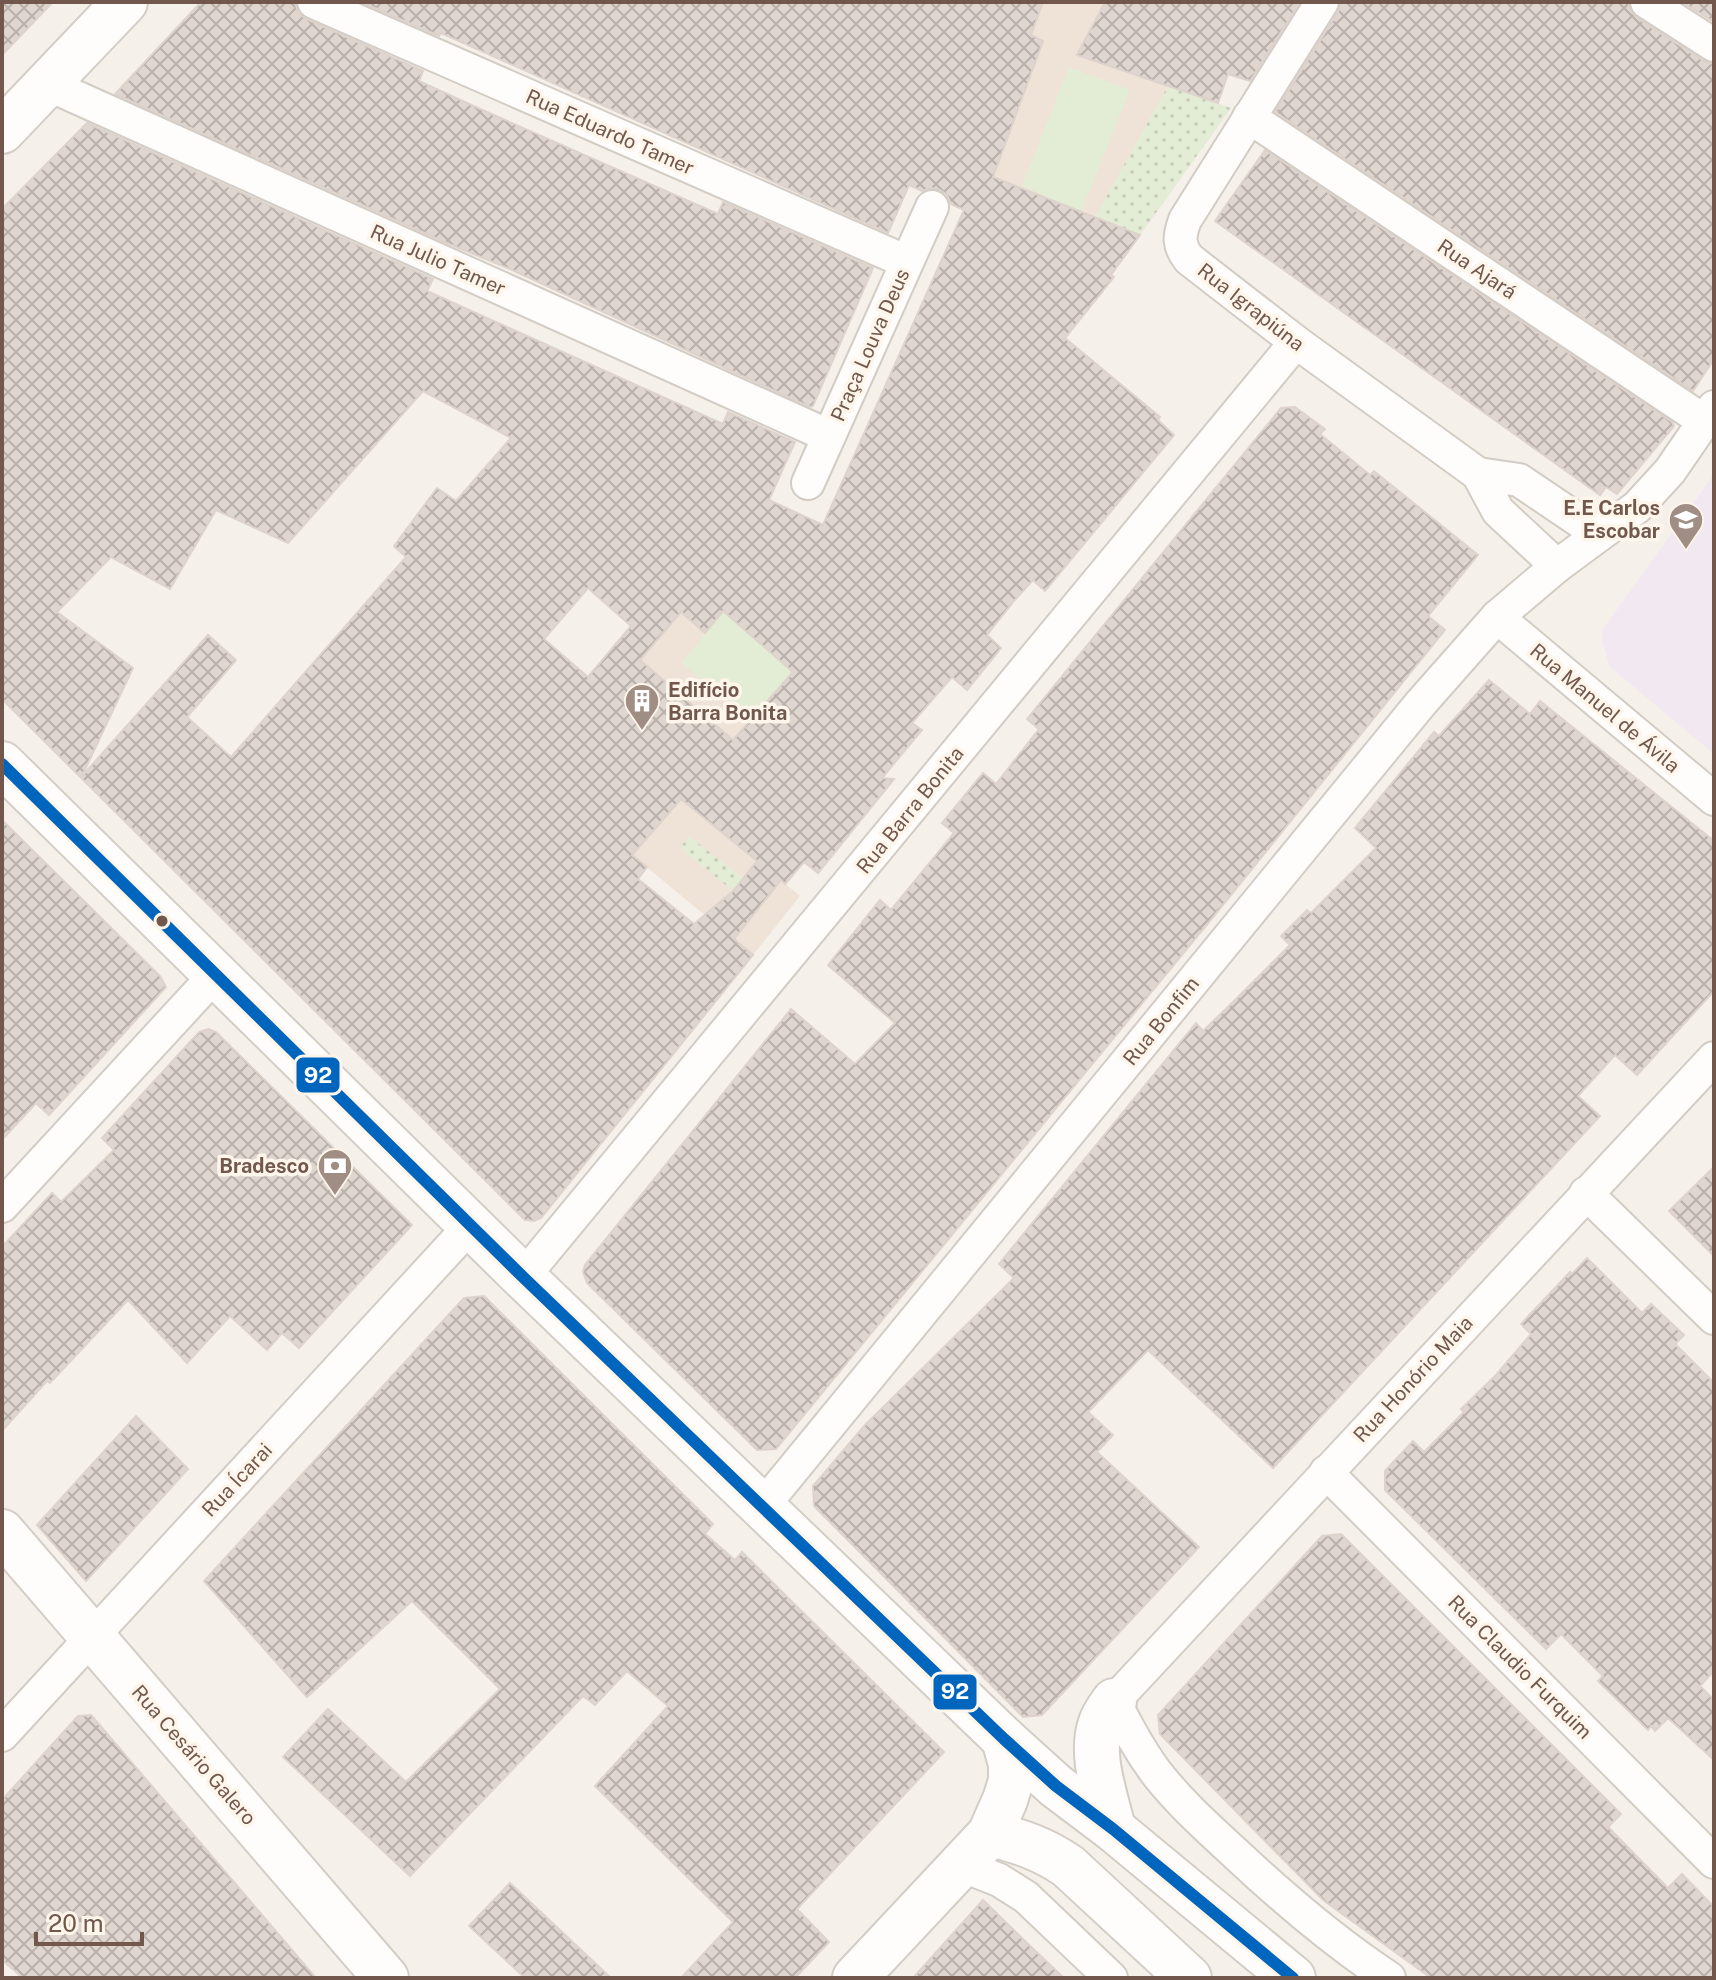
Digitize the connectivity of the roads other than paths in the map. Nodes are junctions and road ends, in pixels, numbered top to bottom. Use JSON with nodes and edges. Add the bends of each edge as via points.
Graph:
{"nodes":[{"id":1,"x":125,"y":2,"type":"edge"},
{"id":2,"x":314,"y":2,"type":"edge"},
{"id":3,"x":1322,"y":2,"type":"edge"},
{"id":4,"x":1647,"y":2,"type":"edge"},
{"id":5,"x":1714,"y":45,"type":"edge"},
{"id":6,"x":47,"y":84,"type":"junction"},
{"id":7,"x":1249,"y":117,"type":"junction"},
{"id":8,"x":2,"y":131,"type":"edge"},
{"id":9,"x":932,"y":207,"type":"dead end"},
{"id":10,"x":907,"y":262,"type":"junction"},
{"id":11,"x":1296,"y":342,"type":"junction"},
{"id":12,"x":1709,"y":414,"type":"edge"},
{"id":13,"x":829,"y":436,"type":"junction"},
{"id":14,"x":1478,"y":474,"type":"junction"},
{"id":15,"x":808,"y":483,"type":"dead end"},
{"id":16,"x":1577,"y":550,"type":"junction"},
{"id":17,"x":1497,"y":617,"type":"junction"},
{"id":18,"x":2,"y":764,"type":"edge"},
{"id":19,"x":1714,"y":799,"type":"edge"},
{"id":20,"x":216,"y":974,"type":"junction"},
{"id":21,"x":1714,"y":1058,"type":"edge"},
{"id":22,"x":1586,"y":1193,"type":"junction"},
{"id":23,"x":2,"y":1206,"type":"edge"},
{"id":24,"x":471,"y":1225,"type":"junction"},
{"id":25,"x":523,"y":1277,"type":"junction"},
{"id":26,"x":1714,"y":1318,"type":"edge"},
{"id":27,"x":1326,"y":1472,"type":"junction"},
{"id":28,"x":762,"y":1507,"type":"junction"},
{"id":29,"x":2,"y":1532,"type":"edge"},
{"id":30,"x":93,"y":1637,"type":"junction"},
{"id":31,"x":1114,"y":1701,"type":"junction"},
{"id":32,"x":2,"y":1735,"type":"edge"},
{"id":33,"x":1004,"y":1739,"type":"junction"},
{"id":34,"x":1123,"y":1837,"type":"junction"},
{"id":35,"x":975,"y":1850,"type":"junction"},
{"id":36,"x":1714,"y":1862,"type":"edge"},
{"id":37,"x":368,"y":1972,"type":"edge"},
{"id":38,"x":855,"y":1978,"type":"edge"},
{"id":39,"x":1111,"y":1978,"type":"edge"},
{"id":40,"x":1189,"y":1978,"type":"edge"},
{"id":41,"x":1293,"y":1978,"type":"edge"},
{"id":42,"x":1389,"y":1978,"type":"edge"}],
"edges":[{"from":1,"to":6,"type":"main road"},
{"from":2,"to":10,"type":"street","name":"Rua Eduardo Tamer"},
{"from":3,"to":7,"type":"street","name":"Rua Igrapiúna"},
{"from":4,"to":5,"type":"street"},
{"from":6,"to":8,"type":"main road"},
{"from":6,"to":13,"type":"street","name":"Rua Julio Tamer"},
{"from":7,"to":11,"type":"street","name":"Rua Igrapiúna","via":[[1179,236],[1189,259]]},
{"from":7,"to":12,"type":"street","name":"Rua Ajará"},
{"from":9,"to":10,"type":"street","name":"Praça Louva Deus"},
{"from":10,"to":13,"type":"street","name":"Praça Louva Deus"},
{"from":11,"to":14,"type":"street","name":"Rua Igrapiúna"},
{"from":11,"to":25,"type":"street","name":"Rua Barra Bonita"},
{"from":12,"to":16,"type":"street","name":"Rua Bonfim","via":[[1670,471],[1637,507]]},
{"from":13,"to":15,"type":"street","name":"Praça Louva Deus"},
{"from":14,"to":16,"type":"street","name":"Rua Igrapiúna","via":[[1498,511]]},
{"from":14,"to":16,"type":"street","name":"Rua Igrapiúna","via":[[1519,480]]},
{"from":16,"to":17,"type":"street","name":"Rua Bonfim"},
{"from":17,"to":19,"type":"street","name":"Rua Manuel de Ávila"},
{"from":17,"to":28,"type":"street","name":"Rua Bonfim"},
{"from":18,"to":20,"type":"main road"},
{"from":20,"to":23,"type":"street"},
{"from":20,"to":24,"type":"main road"},
{"from":21,"to":22,"type":"street","name":"Rua Honório Maia"},
{"from":22,"to":26,"type":"street"},
{"from":22,"to":27,"type":"street","name":"Rua Honório Maia"},
{"from":24,"to":25,"type":"main road"},
{"from":24,"to":30,"type":"street","name":"Rua Ícarai"},
{"from":25,"to":28,"type":"main road"},
{"from":27,"to":31,"type":"street","name":"Rua Honório Maia"},
{"from":27,"to":36,"type":"street","name":"Rua Claudio Furquim"},
{"from":28,"to":33,"type":"main road"},
{"from":29,"to":30,"type":"main road","name":"Rua Cesário Galero"},
{"from":30,"to":32,"type":"street","name":"Rua Ícarai"},
{"from":30,"to":37,"type":"main road","name":"Rua Cesário Galero"},
{"from":31,"to":34,"type":"main road","via":[[1097,1739],[1099,1765]]},
{"from":31,"to":42,"type":"street","via":[[1138,1748],[1190,1811],[1288,1903]]},
{"from":33,"to":34,"type":"main road"},
{"from":33,"to":35,"type":"main road","via":[[1011,1781]]},
{"from":34,"to":41,"type":"main road"},
{"from":35,"to":38,"type":"main road"},
{"from":35,"to":39,"type":"street","via":[[999,1880],[1026,1897]]},
{"from":35,"to":40,"type":"main road","via":[[1026,1843],[1049,1853]]}]}
